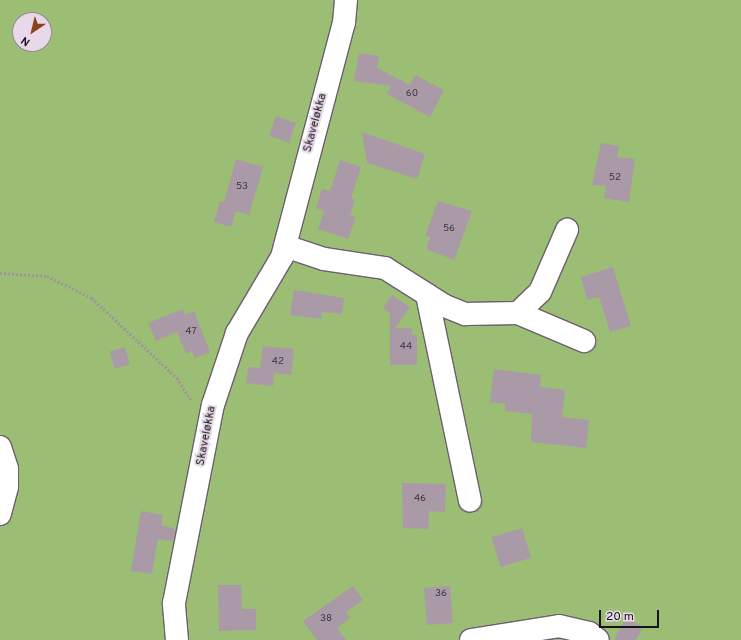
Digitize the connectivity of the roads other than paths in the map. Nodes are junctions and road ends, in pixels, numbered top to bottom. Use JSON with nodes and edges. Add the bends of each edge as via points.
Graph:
{"nodes":[{"id":1,"x":346,"y":0,"type":"edge"},
{"id":2,"x":567,"y":230,"type":"dead end"},
{"id":3,"x":285,"y":246,"type":"junction"},
{"id":4,"x":427,"y":295,"type":"junction"},
{"id":5,"x":518,"y":313,"type":"junction"},
{"id":6,"x":584,"y":341,"type":"dead end"},
{"id":7,"x":0,"y":447,"type":"edge"},
{"id":8,"x":470,"y":501,"type":"dead end"},
{"id":9,"x":0,"y":514,"type":"edge"},
{"id":10,"x":177,"y":640,"type":"edge"},
{"id":11,"x":471,"y":640,"type":"edge"},
{"id":12,"x":598,"y":640,"type":"edge"}],
"edges":[{"from":1,"to":3,"type":"street","name":"Skaveløkka","via":[[344,23]]},
{"from":2,"to":5,"type":"street","via":[[540,292]]},
{"from":3,"to":4,"type":"street","via":[[324,259],[385,268]]},
{"from":3,"to":10,"type":"street","name":"Skaveløkka","via":[[267,287],[237,333],[213,406],[174,604]]},
{"from":4,"to":5,"type":"street","via":[[465,314]]},
{"from":4,"to":8,"type":"street"},
{"from":5,"to":6,"type":"street"},
{"from":7,"to":9,"type":"street","via":[[7,469],[7,487]]},
{"from":11,"to":12,"type":"street","via":[[559,626],[589,633]]}]}
